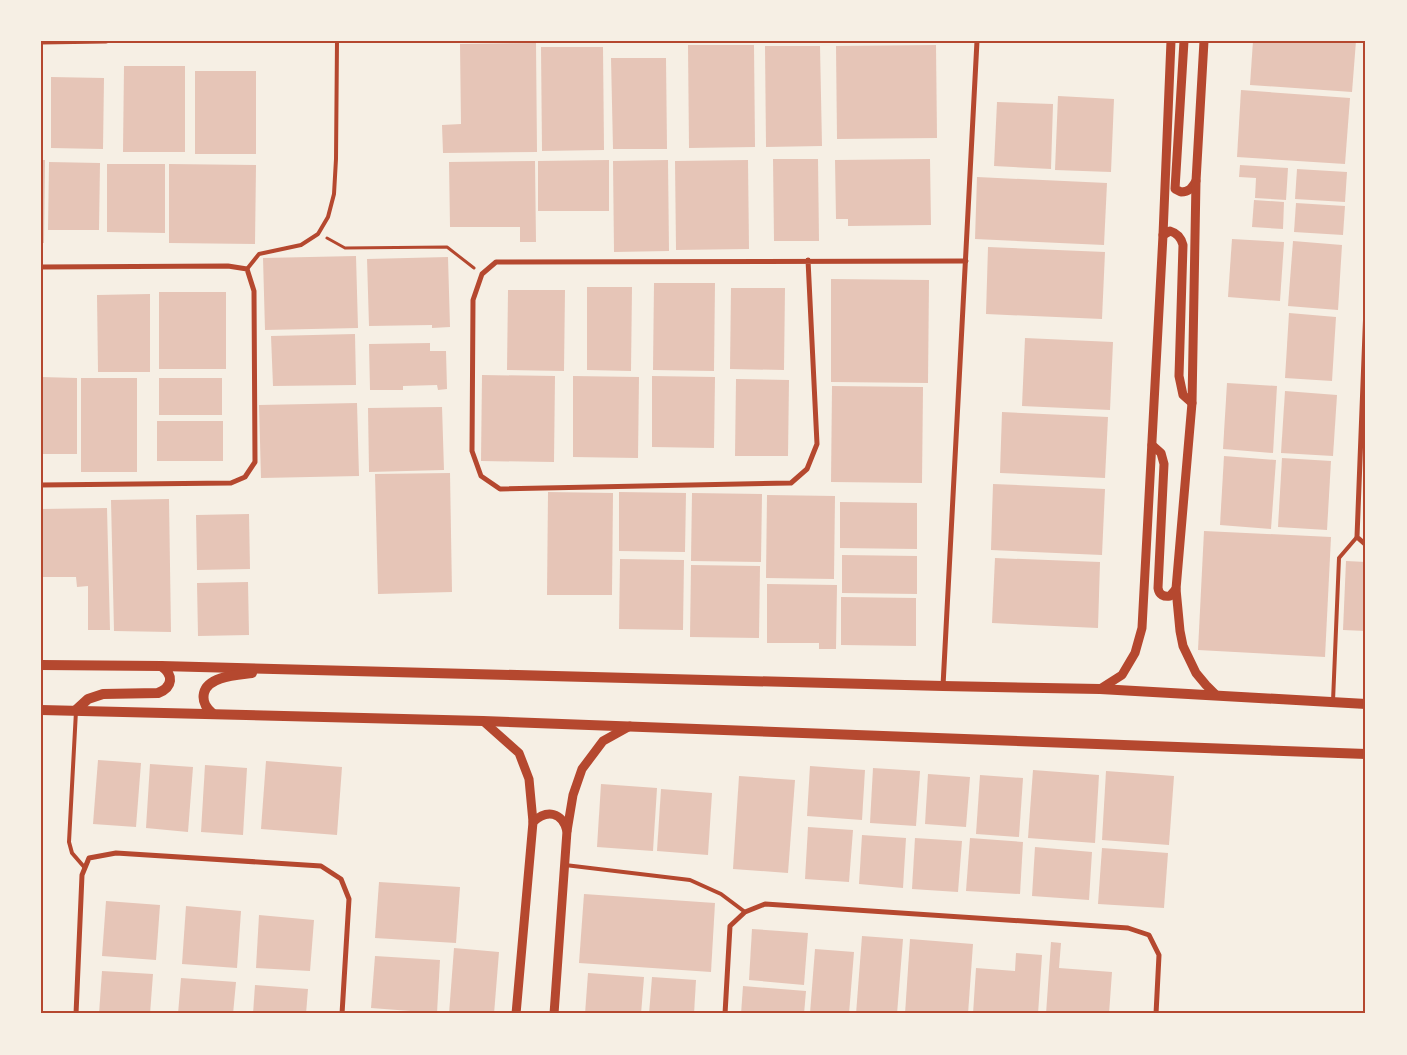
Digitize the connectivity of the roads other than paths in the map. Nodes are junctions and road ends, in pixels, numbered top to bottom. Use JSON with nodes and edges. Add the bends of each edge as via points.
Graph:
{"nodes":[{"id":1,"x":106,"y":41,"type":"edge"},
{"id":2,"x":336,"y":41,"type":"edge"},
{"id":3,"x":977,"y":41,"type":"edge"},
{"id":4,"x":1172,"y":41,"type":"edge"},
{"id":5,"x":1184,"y":41,"type":"edge"},
{"id":6,"x":1204,"y":41,"type":"edge"},
{"id":7,"x":41,"y":42,"type":"edge"},
{"id":8,"x":1196,"y":181,"type":"junction"},
{"id":9,"x":1163,"y":235,"type":"junction"},
{"id":10,"x":808,"y":260,"type":"junction"},
{"id":11,"x":966,"y":261,"type":"junction"},
{"id":12,"x":41,"y":267,"type":"edge"},
{"id":13,"x":247,"y":269,"type":"junction"},
{"id":14,"x":1366,"y":307,"type":"edge"},
{"id":15,"x":1365,"y":332,"type":"edge"},
{"id":16,"x":1192,"y":403,"type":"junction"},
{"id":17,"x":1152,"y":445,"type":"junction"},
{"id":18,"x":41,"y":485,"type":"edge"},
{"id":19,"x":1357,"y":537,"type":"junction"},
{"id":20,"x":1366,"y":545,"type":"edge"},
{"id":21,"x":1176,"y":589,"type":"junction"},
{"id":22,"x":41,"y":665,"type":"edge"},
{"id":23,"x":161,"y":666,"type":"junction"},
{"id":24,"x":278,"y":668,"type":"junction"},
{"id":25,"x":943,"y":686,"type":"junction"},
{"id":26,"x":1100,"y":689,"type":"junction"},
{"id":27,"x":1216,"y":695,"type":"junction"},
{"id":28,"x":1333,"y":702,"type":"junction"},
{"id":29,"x":1366,"y":704,"type":"edge"},
{"id":30,"x":41,"y":710,"type":"edge"},
{"id":31,"x":76,"y":710,"type":"junction"},
{"id":32,"x":213,"y":714,"type":"junction"},
{"id":33,"x":483,"y":721,"type":"junction"},
{"id":34,"x":630,"y":726,"type":"junction"},
{"id":35,"x":1366,"y":754,"type":"edge"},
{"id":36,"x":533,"y":822,"type":"junction"},
{"id":37,"x":567,"y":831,"type":"junction"},
{"id":38,"x":565,"y":865,"type":"junction"},
{"id":39,"x":86,"y":868,"type":"junction"},
{"id":40,"x":745,"y":912,"type":"junction"},
{"id":41,"x":76,"y":1014,"type":"edge"},
{"id":42,"x":342,"y":1014,"type":"edge"},
{"id":43,"x":516,"y":1014,"type":"edge"},
{"id":44,"x":554,"y":1014,"type":"edge"},
{"id":45,"x":725,"y":1014,"type":"edge"},
{"id":46,"x":1156,"y":1014,"type":"edge"}],
"edges":[{"from":1,"to":7,"type":"street"},
{"from":2,"to":13,"type":"lane","via":[[336,159],[334,194],[328,218],[318,234],[301,245],[259,254]]},
{"from":3,"to":11,"type":"street"},
{"from":4,"to":9,"type":"street"},
{"from":5,"to":8,"type":"street","via":[[1175,189],[1188,191]]},
{"from":6,"to":8,"type":"street"},
{"from":8,"to":16,"type":"street"},
{"from":9,"to":16,"type":"street","via":[[1170,231],[1182,239],[1179,376],[1183,395]]},
{"from":9,"to":17,"type":"street"},
{"from":10,"to":10,"type":"street","via":[[817,444],[807,469],[790,483],[500,489],[480,476],[472,451],[473,300],[482,274],[496,262]]},
{"from":10,"to":11,"type":"street"},
{"from":11,"to":25,"type":"street"},
{"from":12,"to":13,"type":"street","via":[[228,266]]},
{"from":13,"to":18,"type":"street","via":[[254,291],[255,462],[245,477],[231,483]]},
{"from":14,"to":15,"type":"street"},
{"from":15,"to":19,"type":"street"},
{"from":16,"to":21,"type":"street"},
{"from":17,"to":21,"type":"street","via":[[1161,453],[1164,464],[1158,592],[1166,597]]},
{"from":17,"to":26,"type":"street","via":[[1142,628],[1135,653],[1122,675]]},
{"from":19,"to":20,"type":"street"},
{"from":19,"to":28,"type":"lane","via":[[1339,558]]},
{"from":21,"to":27,"type":"street","via":[[1184,646],[1196,673]]},
{"from":22,"to":23,"type":"main road"},
{"from":23,"to":24,"type":"main road"},
{"from":23,"to":31,"type":"main road","via":[[170,677],[170,684],[165,690],[158,693],[103,694],[88,699]]},
{"from":24,"to":25,"type":"main road"},
{"from":24,"to":32,"type":"main road","via":[[215,680],[209,684],[203,696],[207,709]]},
{"from":25,"to":26,"type":"main road"},
{"from":26,"to":27,"type":"main road"},
{"from":27,"to":28,"type":"main road"},
{"from":28,"to":29,"type":"main road"},
{"from":30,"to":31,"type":"main road"},
{"from":31,"to":32,"type":"main road"},
{"from":31,"to":39,"type":"lane","via":[[69,842],[72,853]]},
{"from":32,"to":33,"type":"main road"},
{"from":33,"to":34,"type":"main road"},
{"from":33,"to":36,"type":"street","via":[[519,753],[528,779]]},
{"from":34,"to":35,"type":"main road"},
{"from":34,"to":37,"type":"street","via":[[602,741],[582,769],[573,795]]},
{"from":36,"to":37,"type":"street","via":[[546,814],[553,814],[565,824]]},
{"from":36,"to":43,"type":"street"},
{"from":37,"to":38,"type":"street"},
{"from":38,"to":40,"type":"lane","via":[[690,880],[721,894]]},
{"from":38,"to":44,"type":"street"},
{"from":39,"to":41,"type":"street","via":[[82,875]]},
{"from":39,"to":42,"type":"street","via":[[89,858],[116,853],[321,866],[341,879],[349,898]]},
{"from":40,"to":45,"type":"street","via":[[730,926]]},
{"from":40,"to":46,"type":"street","via":[[765,904],[1128,928],[1149,935],[1159,955]]}]}
